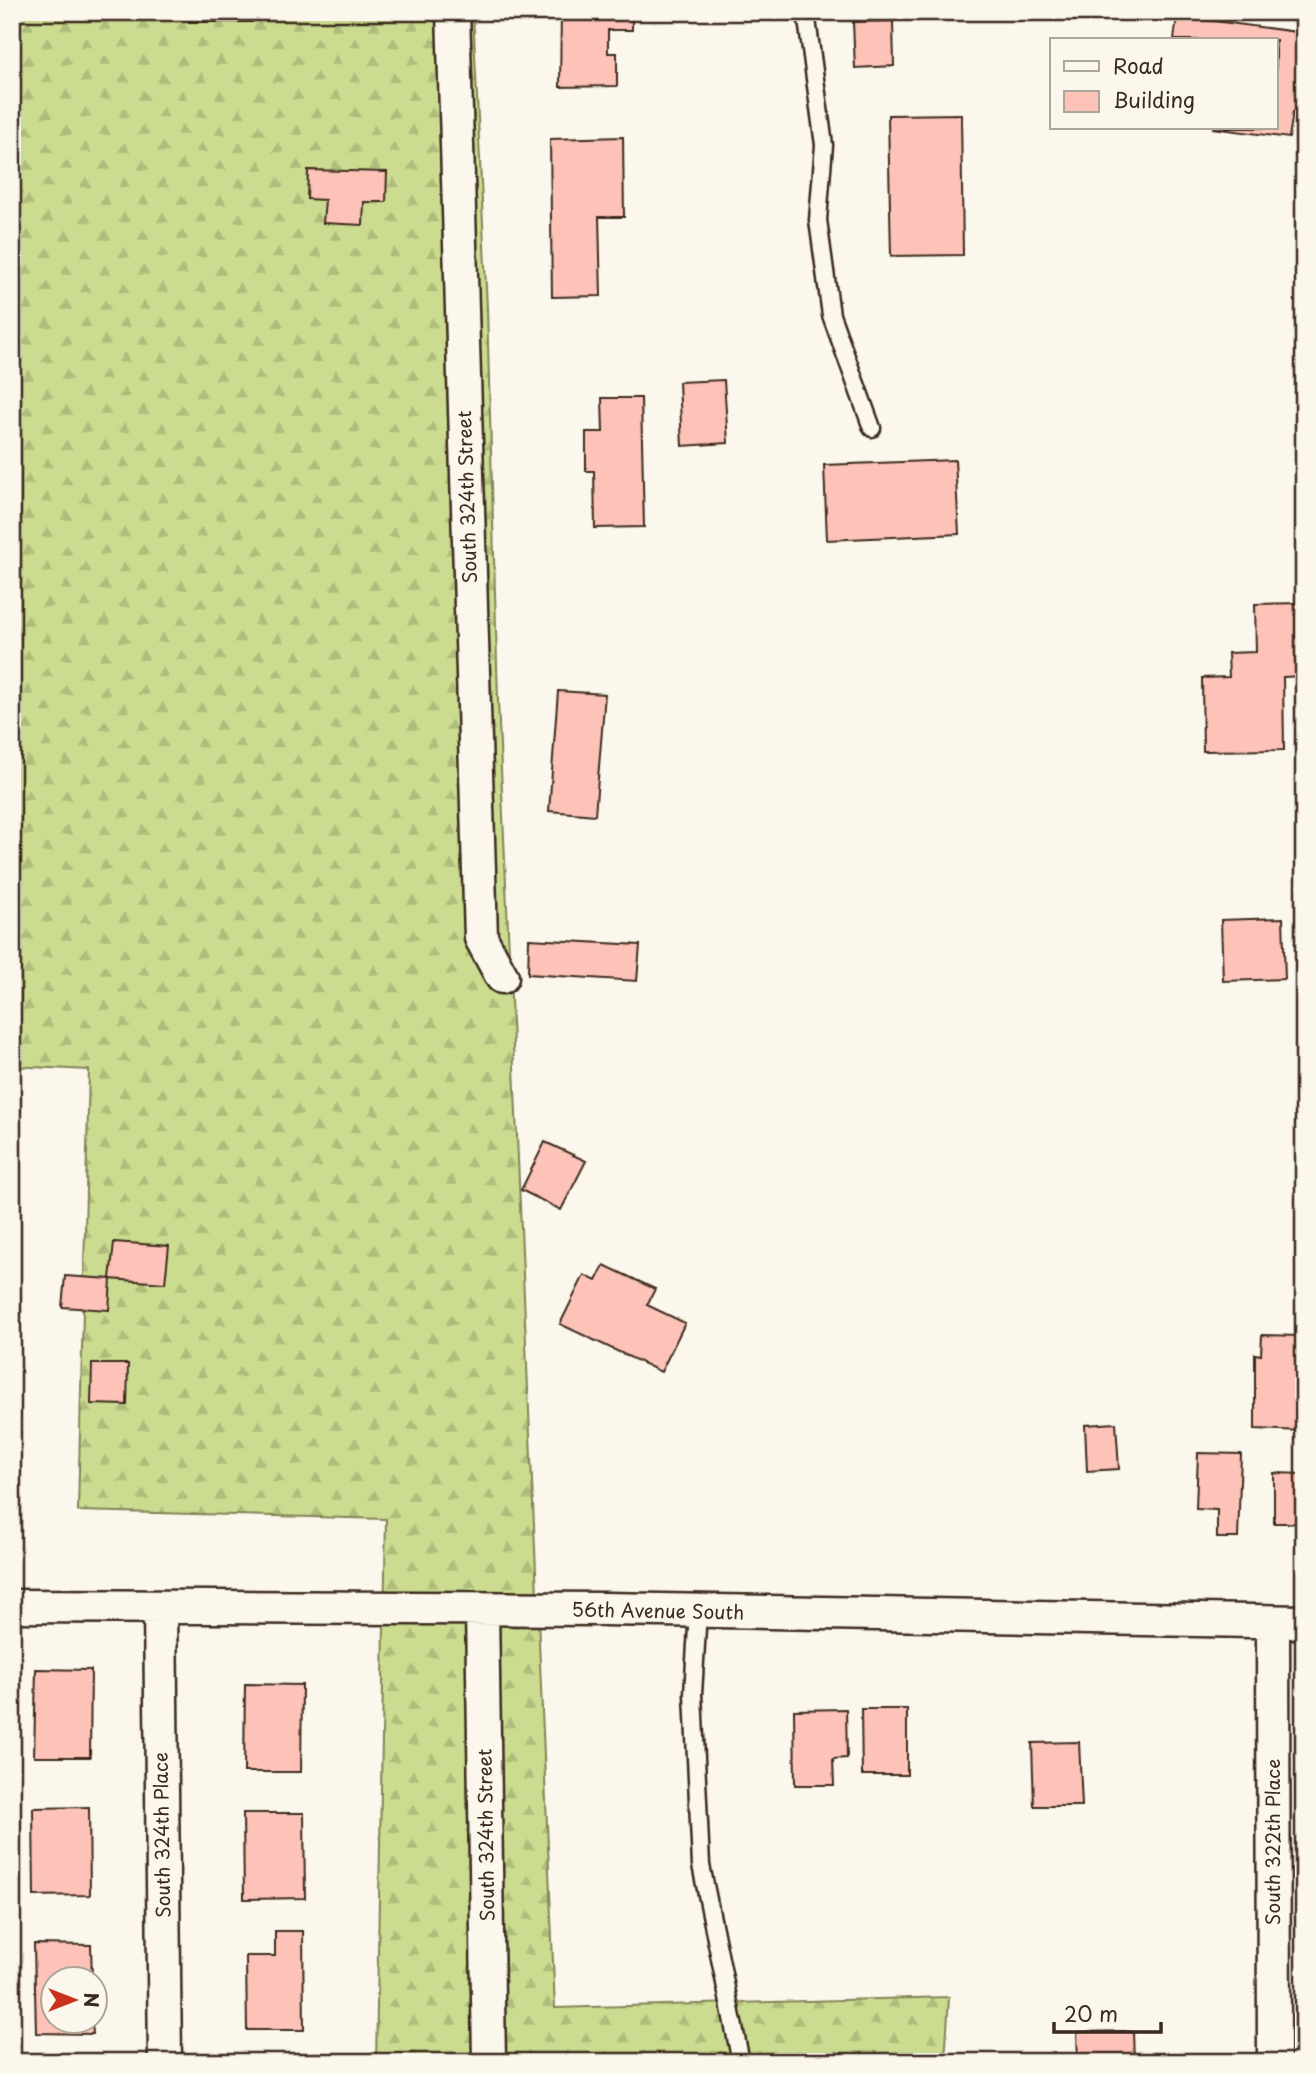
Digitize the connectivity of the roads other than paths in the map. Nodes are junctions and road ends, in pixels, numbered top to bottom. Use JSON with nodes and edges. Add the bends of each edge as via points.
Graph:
{"nodes":[{"id":1,"x":453,"y":12,"type":"edge"},
{"id":2,"x":806,"y":12,"type":"edge"},
{"id":3,"x":872,"y":428,"type":"dead end"},
{"id":4,"x":502,"y":976,"type":"dead end"},
{"id":5,"x":12,"y":1606,"type":"edge"},
{"id":6,"x":160,"y":1607,"type":"junction"},
{"id":7,"x":482,"y":1609,"type":"junction"},
{"id":8,"x":698,"y":1611,"type":"junction"},
{"id":9,"x":1288,"y":1622,"type":"edge"},
{"id":10,"x":165,"y":2062,"type":"edge"},
{"id":11,"x":489,"y":2062,"type":"edge"},
{"id":12,"x":741,"y":2062,"type":"edge"},
{"id":13,"x":1274,"y":2062,"type":"edge"}],
"edges":[{"from":1,"to":4,"type":"street","name":"South 324th Street","via":[[481,938]]},
{"from":2,"to":3,"type":"lane","via":[[824,145],[818,220],[831,315]]},
{"from":5,"to":6,"type":"street","name":"56th Avenue South"},
{"from":6,"to":7,"type":"street","name":"56th Avenue South"},
{"from":6,"to":10,"type":"street","name":"South 324th Place"},
{"from":7,"to":8,"type":"street","name":"56th Avenue South"},
{"from":7,"to":11,"type":"street","name":"South 324th Street"},
{"from":8,"to":9,"type":"street","name":"56th Avenue South"},
{"from":8,"to":12,"type":"lane","via":[[693,1694],[701,1865]]},
{"from":9,"to":13,"type":"street","name":"South 322th Place"}]}
